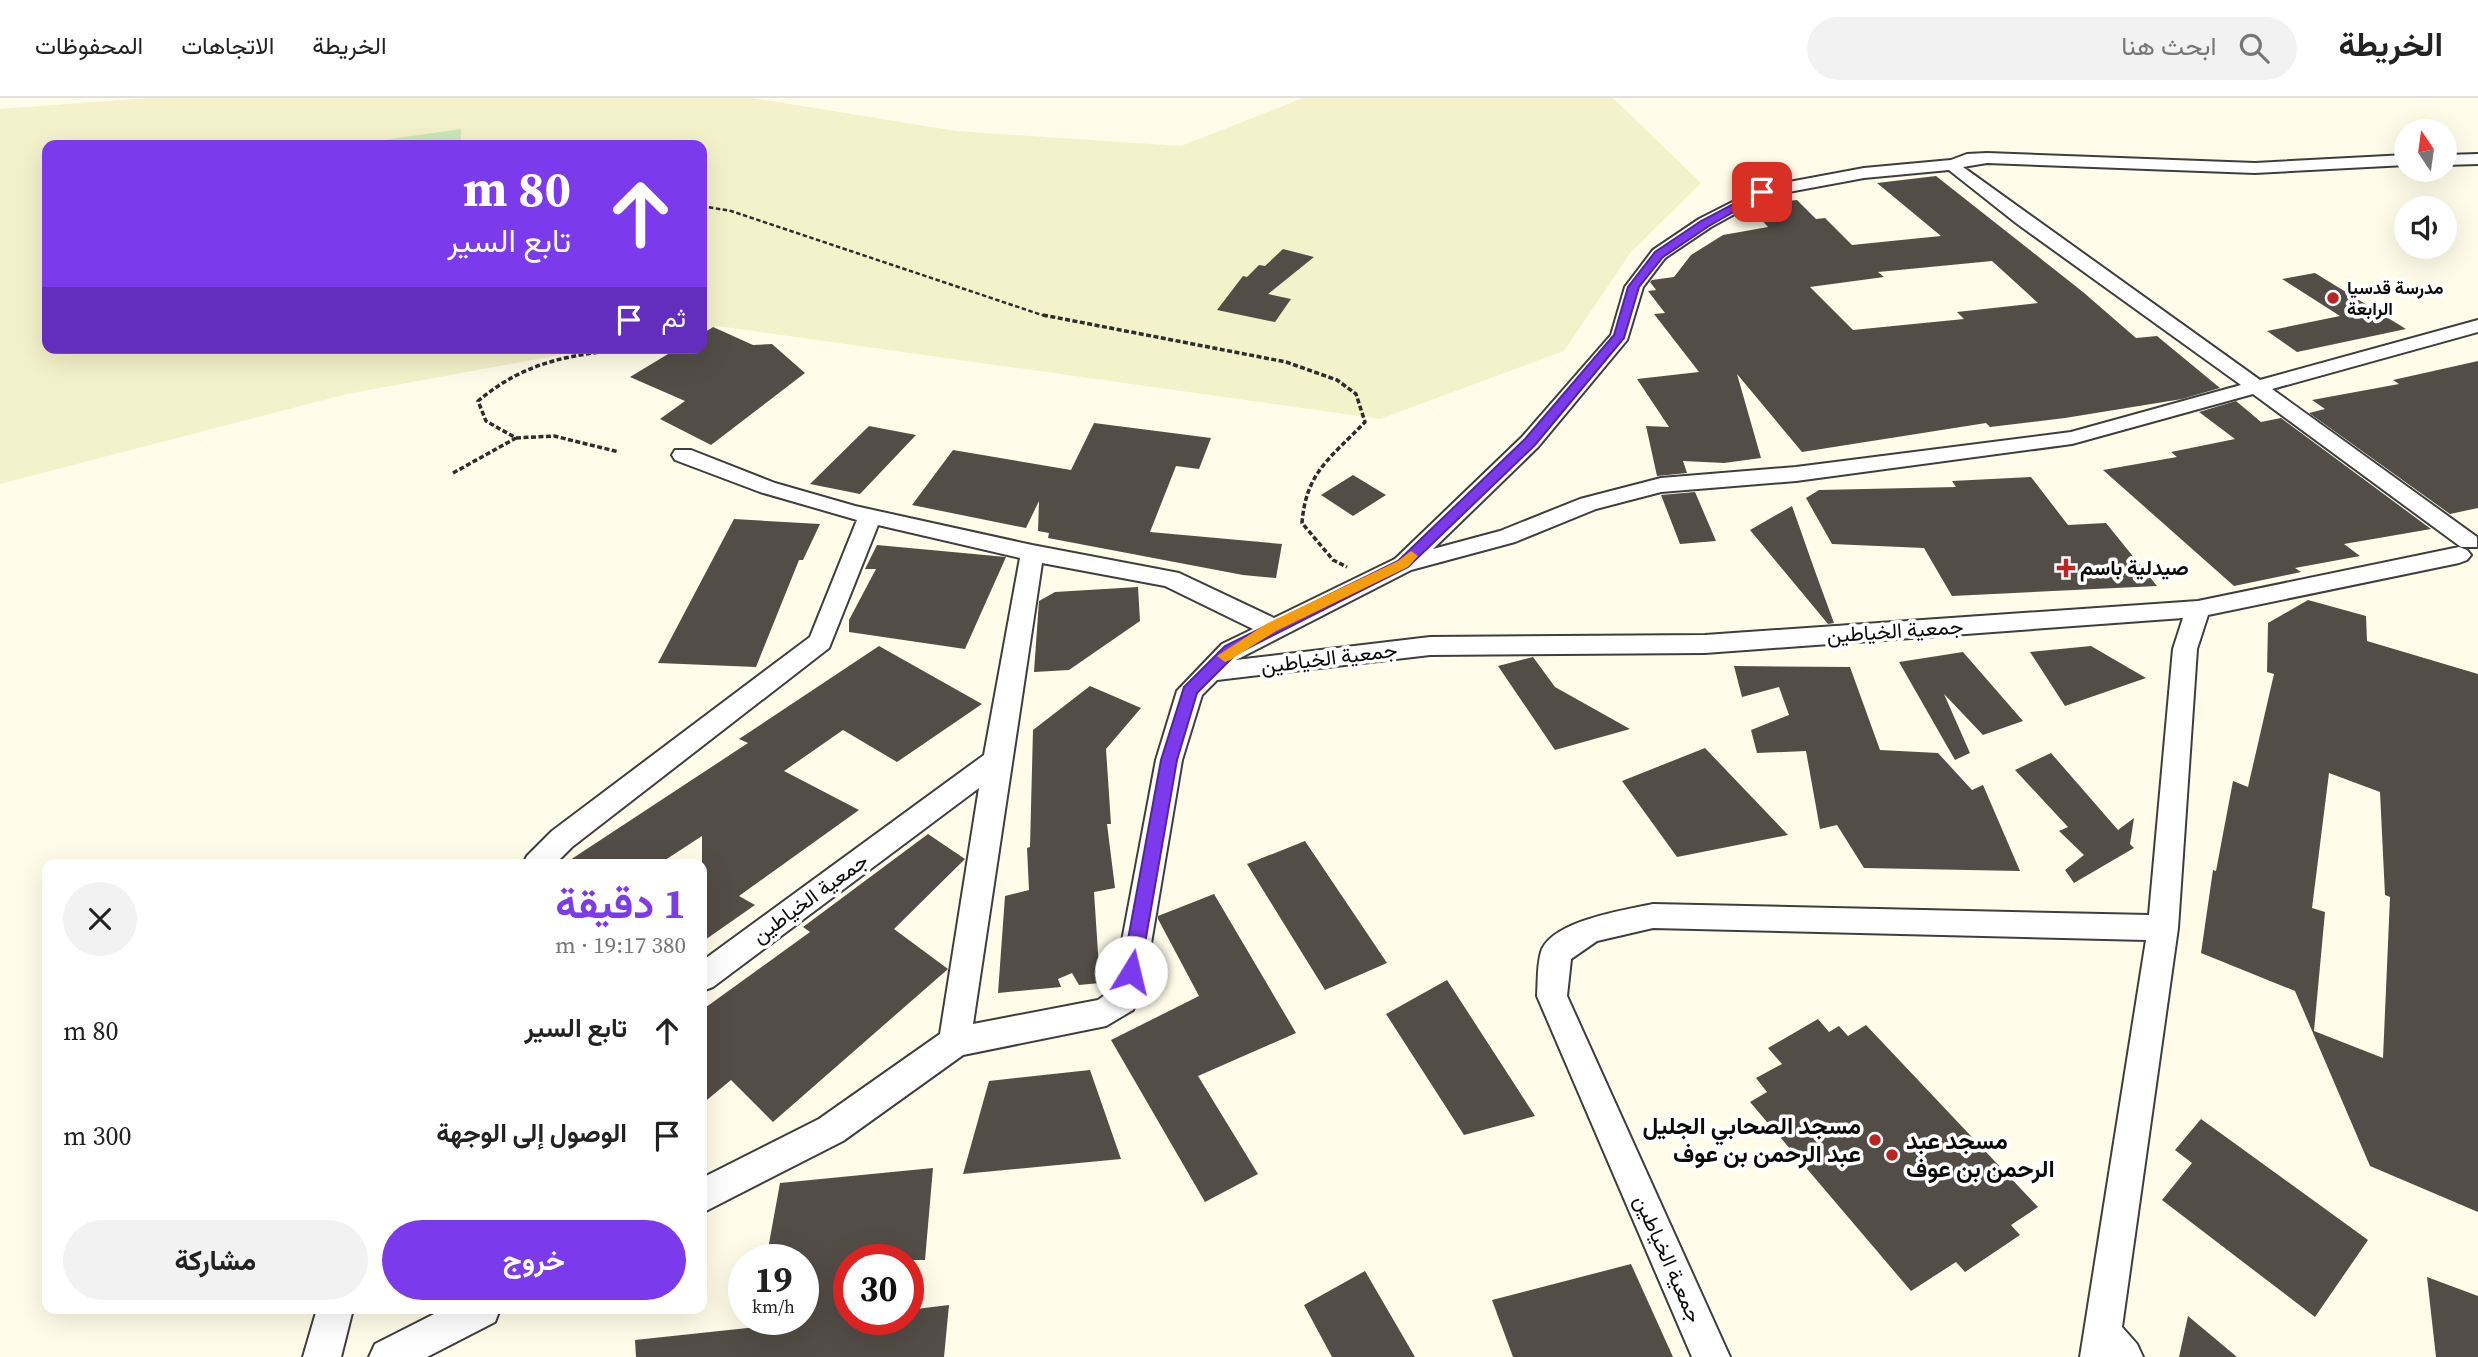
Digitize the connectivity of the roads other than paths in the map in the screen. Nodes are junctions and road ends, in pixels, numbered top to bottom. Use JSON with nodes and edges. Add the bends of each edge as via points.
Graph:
{"nodes":[{"id":1,"x":2478,"y":159,"type":"edge"},
{"id":2,"x":2394,"y":160,"type":"edge"},
{"id":3,"x":2457,"y":160,"type":"edge"},
{"id":4,"x":1954,"y":165,"type":"junction"},
{"id":5,"x":2478,"y":326,"type":"edge"},
{"id":6,"x":2261,"y":388,"type":"junction"},
{"id":7,"x":683,"y":455,"type":"dead end"},
{"id":8,"x":870,"y":516,"type":"junction"},
{"id":9,"x":2471,"y":551,"type":"edge"},
{"id":10,"x":1032,"y":552,"type":"junction"},
{"id":11,"x":1403,"y":564,"type":"junction"},
{"id":12,"x":2198,"y":610,"type":"junction"},
{"id":13,"x":1271,"y":627,"type":"junction"},
{"id":14,"x":1210,"y":672,"type":"junction"},
{"id":15,"x":997,"y":760,"type":"junction"},
{"id":16,"x":542,"y":859,"type":"edge"},
{"id":17,"x":2163,"y":928,"type":"junction"},
{"id":18,"x":707,"y":974,"type":"edge"},
{"id":19,"x":955,"y":1042,"type":"junction"},
{"id":20,"x":707,"y":1193,"type":"edge"},
{"id":21,"x":334,"y":1314,"type":"edge"},
{"id":22,"x":472,"y":1314,"type":"edge"},
{"id":23,"x":2108,"y":1349,"type":"edge"},
{"id":24,"x":322,"y":1357,"type":"edge"},
{"id":25,"x":388,"y":1357,"type":"edge"},
{"id":26,"x":1711,"y":1357,"type":"edge"}],
"edges":[{"from":1,"to":3,"type":"street"},
{"from":2,"to":4,"type":"street","via":[[2255,168],[1987,158]]},
{"from":4,"to":6,"type":"street","via":[[2150,314]]},
{"from":4,"to":11,"type":"street","via":[[1864,173],[1762,192],[1659,254],[1634,287],[1620,336],[1530,442]]},
{"from":5,"to":6,"type":"street"},
{"from":6,"to":9,"type":"street"},
{"from":6,"to":11,"type":"street","via":[[2072,438],[1796,474],[1661,485],[1588,504],[1507,537]]},
{"from":7,"to":8,"type":"street","via":[[731,477]]},
{"from":8,"to":10,"type":"street"},
{"from":8,"to":16,"type":"street","via":[[820,642]]},
{"from":9,"to":12,"type":"street","name":"جمعية الخياطين"},
{"from":10,"to":13,"type":"street","via":[[1171,579]]},
{"from":10,"to":15,"type":"street"},
{"from":11,"to":13,"type":"street"},
{"from":12,"to":14,"type":"street","name":"جمعية الخياطين","via":[[1705,644],[1430,646]]},
{"from":12,"to":17,"type":"street","via":[[2185,649]]},
{"from":13,"to":14,"type":"street","via":[[1231,650]]},
{"from":14,"to":19,"type":"street","via":[[1190,691],[1169,760],[1122,1000],[1106,1012]]},
{"from":15,"to":18,"type":"street","name":"جمعية الخياطين"},
{"from":15,"to":19,"type":"street"},
{"from":17,"to":23,"type":"street"},
{"from":17,"to":26,"type":"street","name":"جمعية الخياطين","via":[[1653,916],[1589,930],[1556,953],[1552,996]]},
{"from":19,"to":20,"type":"street","via":[[831,1130]]},
{"from":21,"to":24,"type":"street"},
{"from":22,"to":25,"type":"street"}]}
